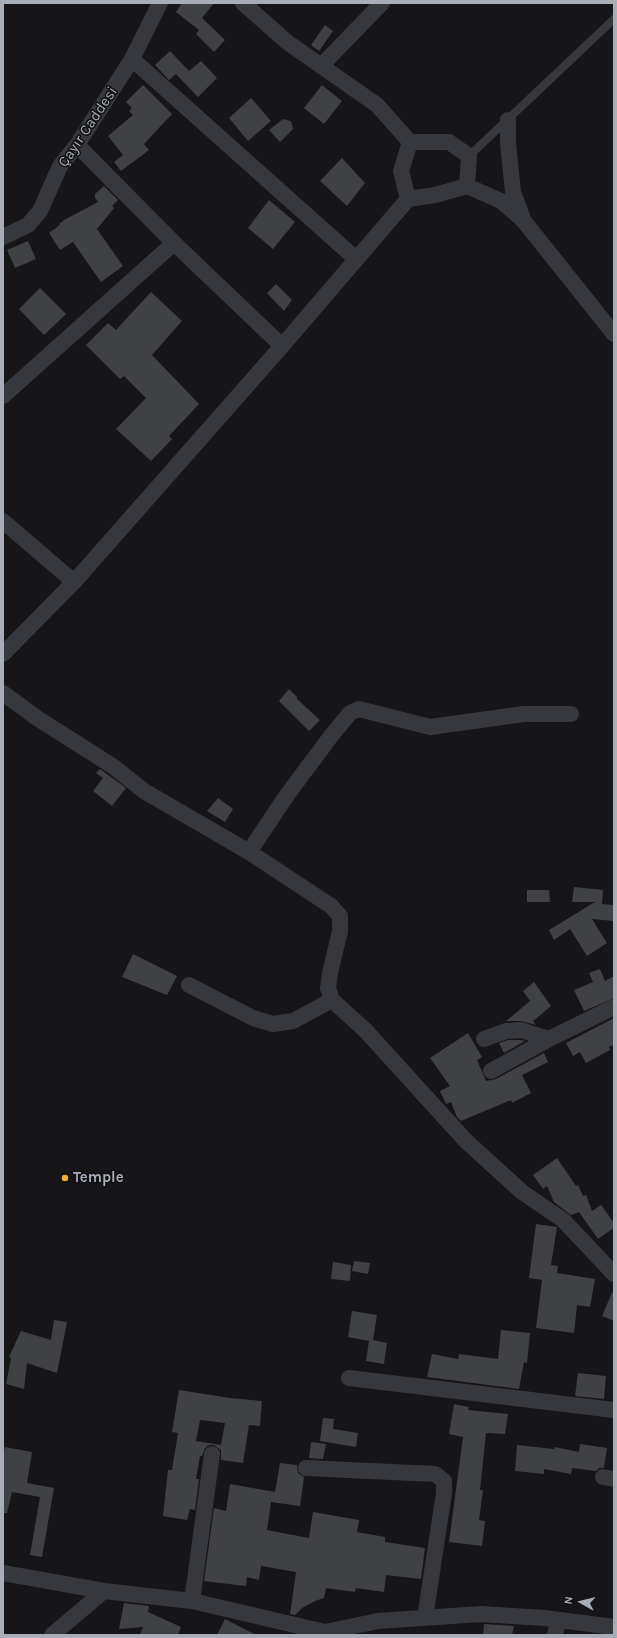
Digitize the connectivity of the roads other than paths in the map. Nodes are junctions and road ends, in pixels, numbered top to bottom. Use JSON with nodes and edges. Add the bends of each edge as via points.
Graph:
{"nodes":[{"id":1,"x":160,"y":3,"type":"edge"},
{"id":2,"x":243,"y":3,"type":"edge"},
{"id":3,"x":382,"y":3,"type":"edge"},
{"id":4,"x":614,"y":19,"type":"edge"},
{"id":5,"x":132,"y":60,"type":"junction"},
{"id":6,"x":321,"y":66,"type":"junction"},
{"id":7,"x":508,"y":120,"type":"junction"},
{"id":8,"x":410,"y":142,"type":"junction"},
{"id":9,"x":77,"y":145,"type":"junction"},
{"id":10,"x":469,"y":156,"type":"junction"},
{"id":11,"x":467,"y":186,"type":"junction"},
{"id":12,"x":408,"y":199,"type":"junction"},
{"id":13,"x":523,"y":220,"type":"junction"},
{"id":14,"x":3,"y":237,"type":"edge"},
{"id":15,"x":174,"y":243,"type":"junction"},
{"id":16,"x":356,"y":259,"type":"junction"},
{"id":17,"x":614,"y":334,"type":"edge"},
{"id":18,"x":282,"y":346,"type":"junction"},
{"id":19,"x":3,"y":396,"type":"edge"},
{"id":20,"x":3,"y":521,"type":"edge"},
{"id":21,"x":74,"y":582,"type":"junction"},
{"id":22,"x":3,"y":654,"type":"edge"},
{"id":23,"x":3,"y":693,"type":"edge"},
{"id":24,"x":570,"y":714,"type":"dead end"},
{"id":25,"x":249,"y":852,"type":"junction"},
{"id":26,"x":189,"y":985,"type":"dead end"},
{"id":27,"x":332,"y":1000,"type":"junction"},
{"id":28,"x":614,"y":1007,"type":"edge"},
{"id":29,"x":484,"y":1039,"type":"dead end"},
{"id":30,"x":549,"y":1039,"type":"junction"},
{"id":31,"x":491,"y":1071,"type":"dead end"},
{"id":32,"x":614,"y":1274,"type":"edge"},
{"id":33,"x":349,"y":1378,"type":"dead end"},
{"id":34,"x":614,"y":1410,"type":"edge"},
{"id":35,"x":212,"y":1454,"type":"dead end"},
{"id":36,"x":306,"y":1468,"type":"dead end"},
{"id":37,"x":3,"y":1573,"type":"edge"},
{"id":38,"x":104,"y":1591,"type":"junction"},
{"id":39,"x":192,"y":1601,"type":"junction"},
{"id":40,"x":425,"y":1618,"type":"junction"},
{"id":41,"x":556,"y":1627,"type":"edge"},
{"id":42,"x":614,"y":1627,"type":"edge"},
{"id":43,"x":325,"y":1633,"type":"edge"},
{"id":44,"x":52,"y":1635,"type":"edge"}],
"edges":[{"from":1,"to":5,"type":"street","name":"Çayır Caddesi"},
{"from":2,"to":6,"type":"street","via":[[287,42]]},
{"from":3,"to":6,"type":"street"},
{"from":4,"to":7,"type":"lane"},
{"from":5,"to":9,"type":"street","name":"Çayır Caddesi"},
{"from":5,"to":16,"type":"street"},
{"from":6,"to":8,"type":"street","via":[[376,106]]},
{"from":7,"to":10,"type":"lane"},
{"from":7,"to":13,"type":"street","via":[[513,192]]},
{"from":8,"to":10,"type":"street","via":[[449,142]]},
{"from":8,"to":12,"type":"street","via":[[401,171]]},
{"from":9,"to":14,"type":"street","name":"Çayır Caddesi","via":[[60,166],[40,211],[28,225]]},
{"from":9,"to":15,"type":"street"},
{"from":10,"to":11,"type":"street"},
{"from":11,"to":12,"type":"street"},
{"from":11,"to":13,"type":"street","via":[[501,201]]},
{"from":12,"to":16,"type":"street"},
{"from":13,"to":17,"type":"street"},
{"from":15,"to":18,"type":"street"},
{"from":15,"to":19,"type":"street"},
{"from":16,"to":18,"type":"street"},
{"from":18,"to":21,"type":"street"},
{"from":20,"to":21,"type":"street"},
{"from":21,"to":22,"type":"street"},
{"from":23,"to":25,"type":"street","via":[[114,767],[144,791]]},
{"from":24,"to":25,"type":"street","via":[[524,714],[430,727],[359,709],[350,713],[331,736]]},
{"from":25,"to":27,"type":"street","via":[[331,906],[340,916],[340,931],[328,988]]},
{"from":26,"to":27,"type":"street","via":[[254,1018],[273,1024],[293,1021]]},
{"from":27,"to":32,"type":"street","via":[[364,1030],[466,1141],[522,1192],[564,1220]]},
{"from":28,"to":30,"type":"street"},
{"from":29,"to":30,"type":"street","via":[[506,1031],[521,1030]]},
{"from":30,"to":31,"type":"street"},
{"from":33,"to":34,"type":"street"},
{"from":35,"to":39,"type":"street"},
{"from":36,"to":40,"type":"street","via":[[435,1474],[444,1480]]},
{"from":37,"to":38,"type":"street"},
{"from":38,"to":39,"type":"street"},
{"from":38,"to":44,"type":"street"},
{"from":39,"to":43,"type":"street"},
{"from":40,"to":41,"type":"street","via":[[481,1614]]},
{"from":40,"to":43,"type":"street","via":[[378,1621]]},
{"from":41,"to":42,"type":"street"}]}
